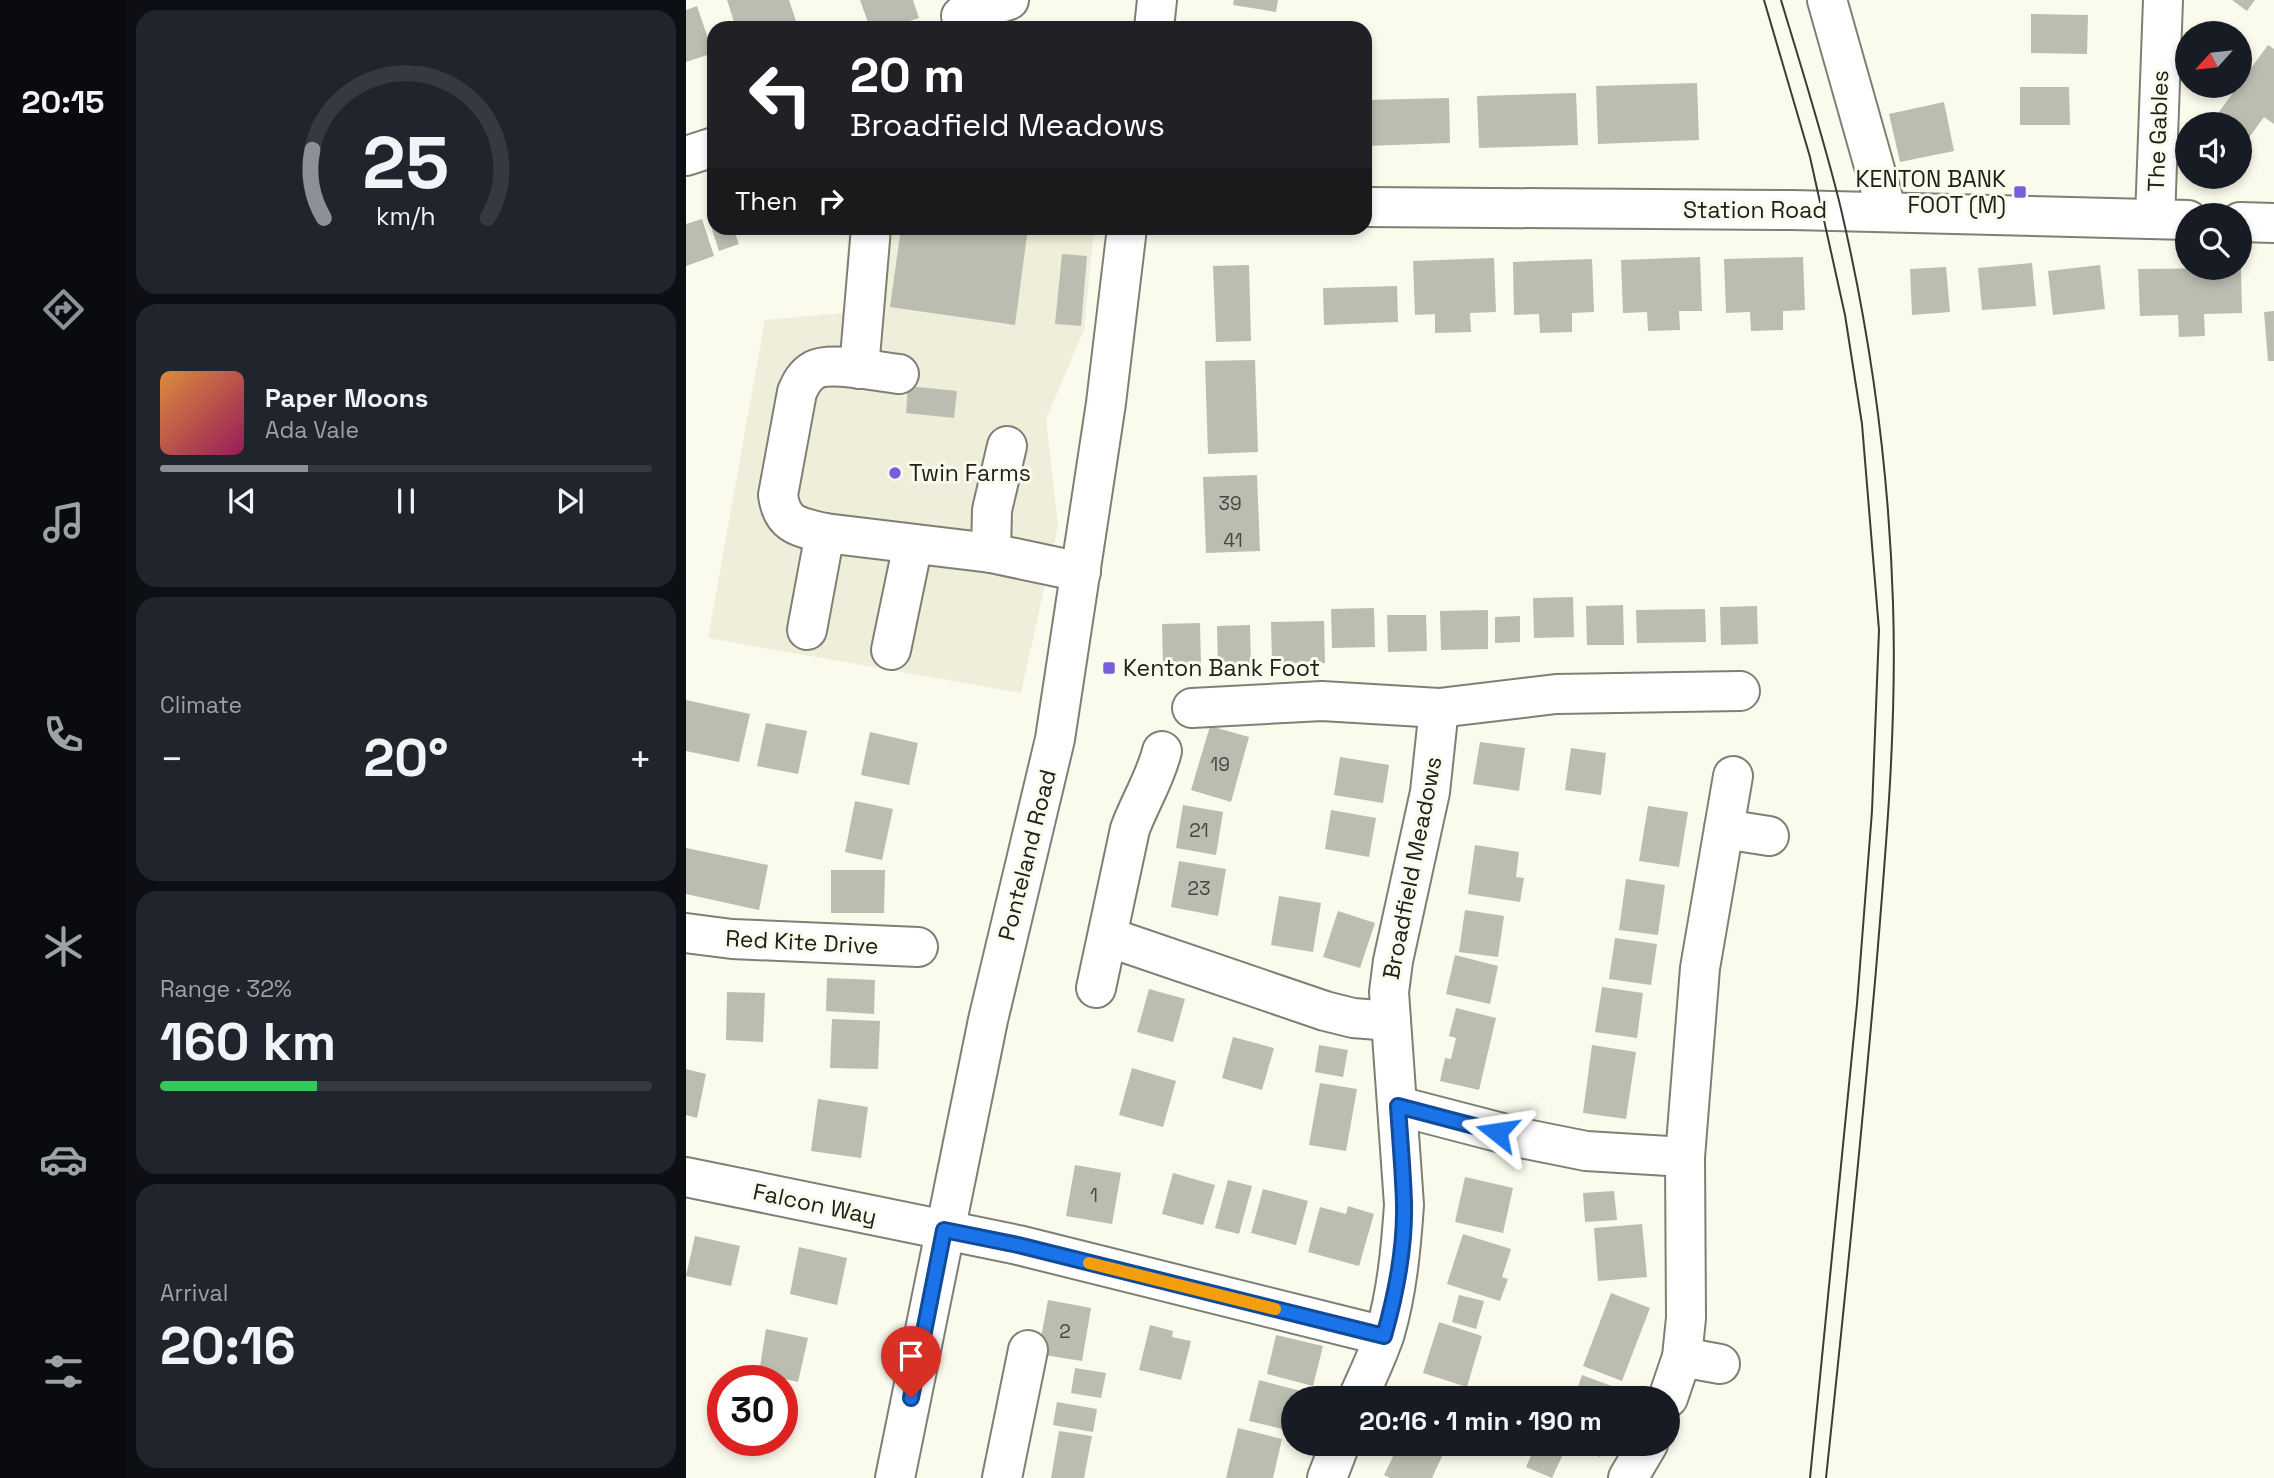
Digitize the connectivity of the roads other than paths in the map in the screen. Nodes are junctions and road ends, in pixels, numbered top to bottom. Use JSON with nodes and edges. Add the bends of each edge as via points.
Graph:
{"nodes":[{"id":1,"x":1009,"y":0,"type":"edge"},
{"id":2,"x":1157,"y":0,"type":"edge"},
{"id":3,"x":1827,"y":0,"type":"edge"},
{"id":4,"x":2163,"y":0,"type":"edge"},
{"id":5,"x":961,"y":16,"type":"dead end"},
{"id":6,"x":1155,"y":21,"type":"edge"},
{"id":7,"x":707,"y":149,"type":"edge"},
{"id":8,"x":686,"y":156,"type":"edge"},
{"id":9,"x":1372,"y":207,"type":"edge"},
{"id":10,"x":1887,"y":212,"type":"junction"},
{"id":11,"x":2171,"y":220,"type":"edge"},
{"id":12,"x":2252,"y":222,"type":"edge"},
{"id":13,"x":2274,"y":223,"type":"edge"},
{"id":14,"x":870,"y":235,"type":"edge"},
{"id":15,"x":1126,"y":235,"type":"edge"},
{"id":16,"x":859,"y":369,"type":"junction"},
{"id":17,"x":899,"y":374,"type":"dead end"},
{"id":18,"x":1007,"y":446,"type":"dead end"},
{"id":19,"x":825,"y":533,"type":"junction"},
{"id":20,"x":913,"y":544,"type":"junction"},
{"id":21,"x":991,"y":553,"type":"junction"},
{"id":22,"x":1081,"y":572,"type":"junction"},
{"id":23,"x":807,"y":630,"type":"dead end"},
{"id":24,"x":891,"y":650,"type":"dead end"},
{"id":25,"x":1740,"y":691,"type":"dead end"},
{"id":26,"x":1192,"y":708,"type":"dead end"},
{"id":27,"x":1439,"y":708,"type":"junction"},
{"id":28,"x":1162,"y":751,"type":"dead end"},
{"id":29,"x":1733,"y":776,"type":"dead end"},
{"id":30,"x":1724,"y":829,"type":"junction"},
{"id":31,"x":1769,"y":836,"type":"dead end"},
{"id":32,"x":686,"y":933,"type":"edge"},
{"id":33,"x":1108,"y":937,"type":"junction"},
{"id":34,"x":918,"y":947,"type":"dead end"},
{"id":35,"x":1096,"y":988,"type":"dead end"},
{"id":36,"x":1391,"y":1021,"type":"junction"},
{"id":37,"x":1398,"y":1106,"type":"junction"},
{"id":38,"x":1685,"y":1157,"type":"junction"},
{"id":39,"x":686,"y":1177,"type":"edge"},
{"id":40,"x":944,"y":1230,"type":"junction"},
{"id":41,"x":1384,"y":1336,"type":"junction"},
{"id":42,"x":1028,"y":1350,"type":"dead end"},
{"id":43,"x":1682,"y":1357,"type":"junction"},
{"id":44,"x":1720,"y":1364,"type":"dead end"},
{"id":45,"x":1363,"y":1386,"type":"edge"},
{"id":46,"x":1672,"y":1386,"type":"edge"},
{"id":47,"x":1335,"y":1456,"type":"edge"},
{"id":48,"x":1641,"y":1456,"type":"edge"},
{"id":49,"x":895,"y":1478,"type":"edge"},
{"id":50,"x":1002,"y":1478,"type":"edge"},
{"id":51,"x":1327,"y":1478,"type":"edge"},
{"id":52,"x":1628,"y":1478,"type":"edge"}],
"edges":[{"from":1,"to":5,"type":"street"},
{"from":2,"to":6,"type":"street"},
{"from":3,"to":10,"type":"street"},
{"from":4,"to":11,"type":"street","name":"The Gables"},
{"from":7,"to":8,"type":"street"},
{"from":9,"to":10,"type":"street","name":"Station Road"},
{"from":10,"to":11,"type":"street","name":"Station Road"},
{"from":12,"to":13,"type":"street"},
{"from":14,"to":16,"type":"street"},
{"from":15,"to":22,"type":"street","name":"Ponteland Road"},
{"from":16,"to":17,"type":"street"},
{"from":16,"to":19,"type":"street","via":[[826,366],[804,378],[786,442],[780,510],[802,528]]},
{"from":18,"to":21,"type":"street","via":[[992,510]]},
{"from":19,"to":20,"type":"street"},
{"from":19,"to":23,"type":"street"},
{"from":20,"to":21,"type":"street"},
{"from":20,"to":24,"type":"street"},
{"from":21,"to":22,"type":"street"},
{"from":22,"to":40,"type":"street","name":"Ponteland Road","via":[[1055,739]]},
{"from":25,"to":27,"type":"street","via":[[1556,694]]},
{"from":26,"to":27,"type":"street","via":[[1322,701]]},
{"from":27,"to":36,"type":"street","name":"Broadfield Meadows","via":[[1430,792],[1393,961]]},
{"from":28,"to":33,"type":"street","via":[[1154,780],[1130,829]]},
{"from":29,"to":30,"type":"street"},
{"from":30,"to":31,"type":"street"},
{"from":30,"to":38,"type":"street","via":[[1700,968]]},
{"from":32,"to":34,"type":"street","name":"Red Kite Drive","via":[[732,940]]},
{"from":33,"to":35,"type":"street"},
{"from":33,"to":36,"type":"street","via":[[1325,1011]]},
{"from":36,"to":37,"type":"street","name":"Broadfield Meadows"},
{"from":37,"to":38,"type":"street","via":[[1586,1151]]},
{"from":37,"to":41,"type":"street","name":"Broadfield Meadows","via":[[1402,1238]]},
{"from":38,"to":43,"type":"street"},
{"from":39,"to":40,"type":"street","name":"Falcon Way"},
{"from":40,"to":41,"type":"street","name":"Falcon Way"},
{"from":40,"to":49,"type":"street","name":"Ponteland Road"},
{"from":41,"to":45,"type":"street","name":"Broadfield Meadows"},
{"from":42,"to":50,"type":"street"},
{"from":43,"to":44,"type":"street"},
{"from":43,"to":46,"type":"street"},
{"from":47,"to":51,"type":"street"},
{"from":48,"to":52,"type":"street"}]}
